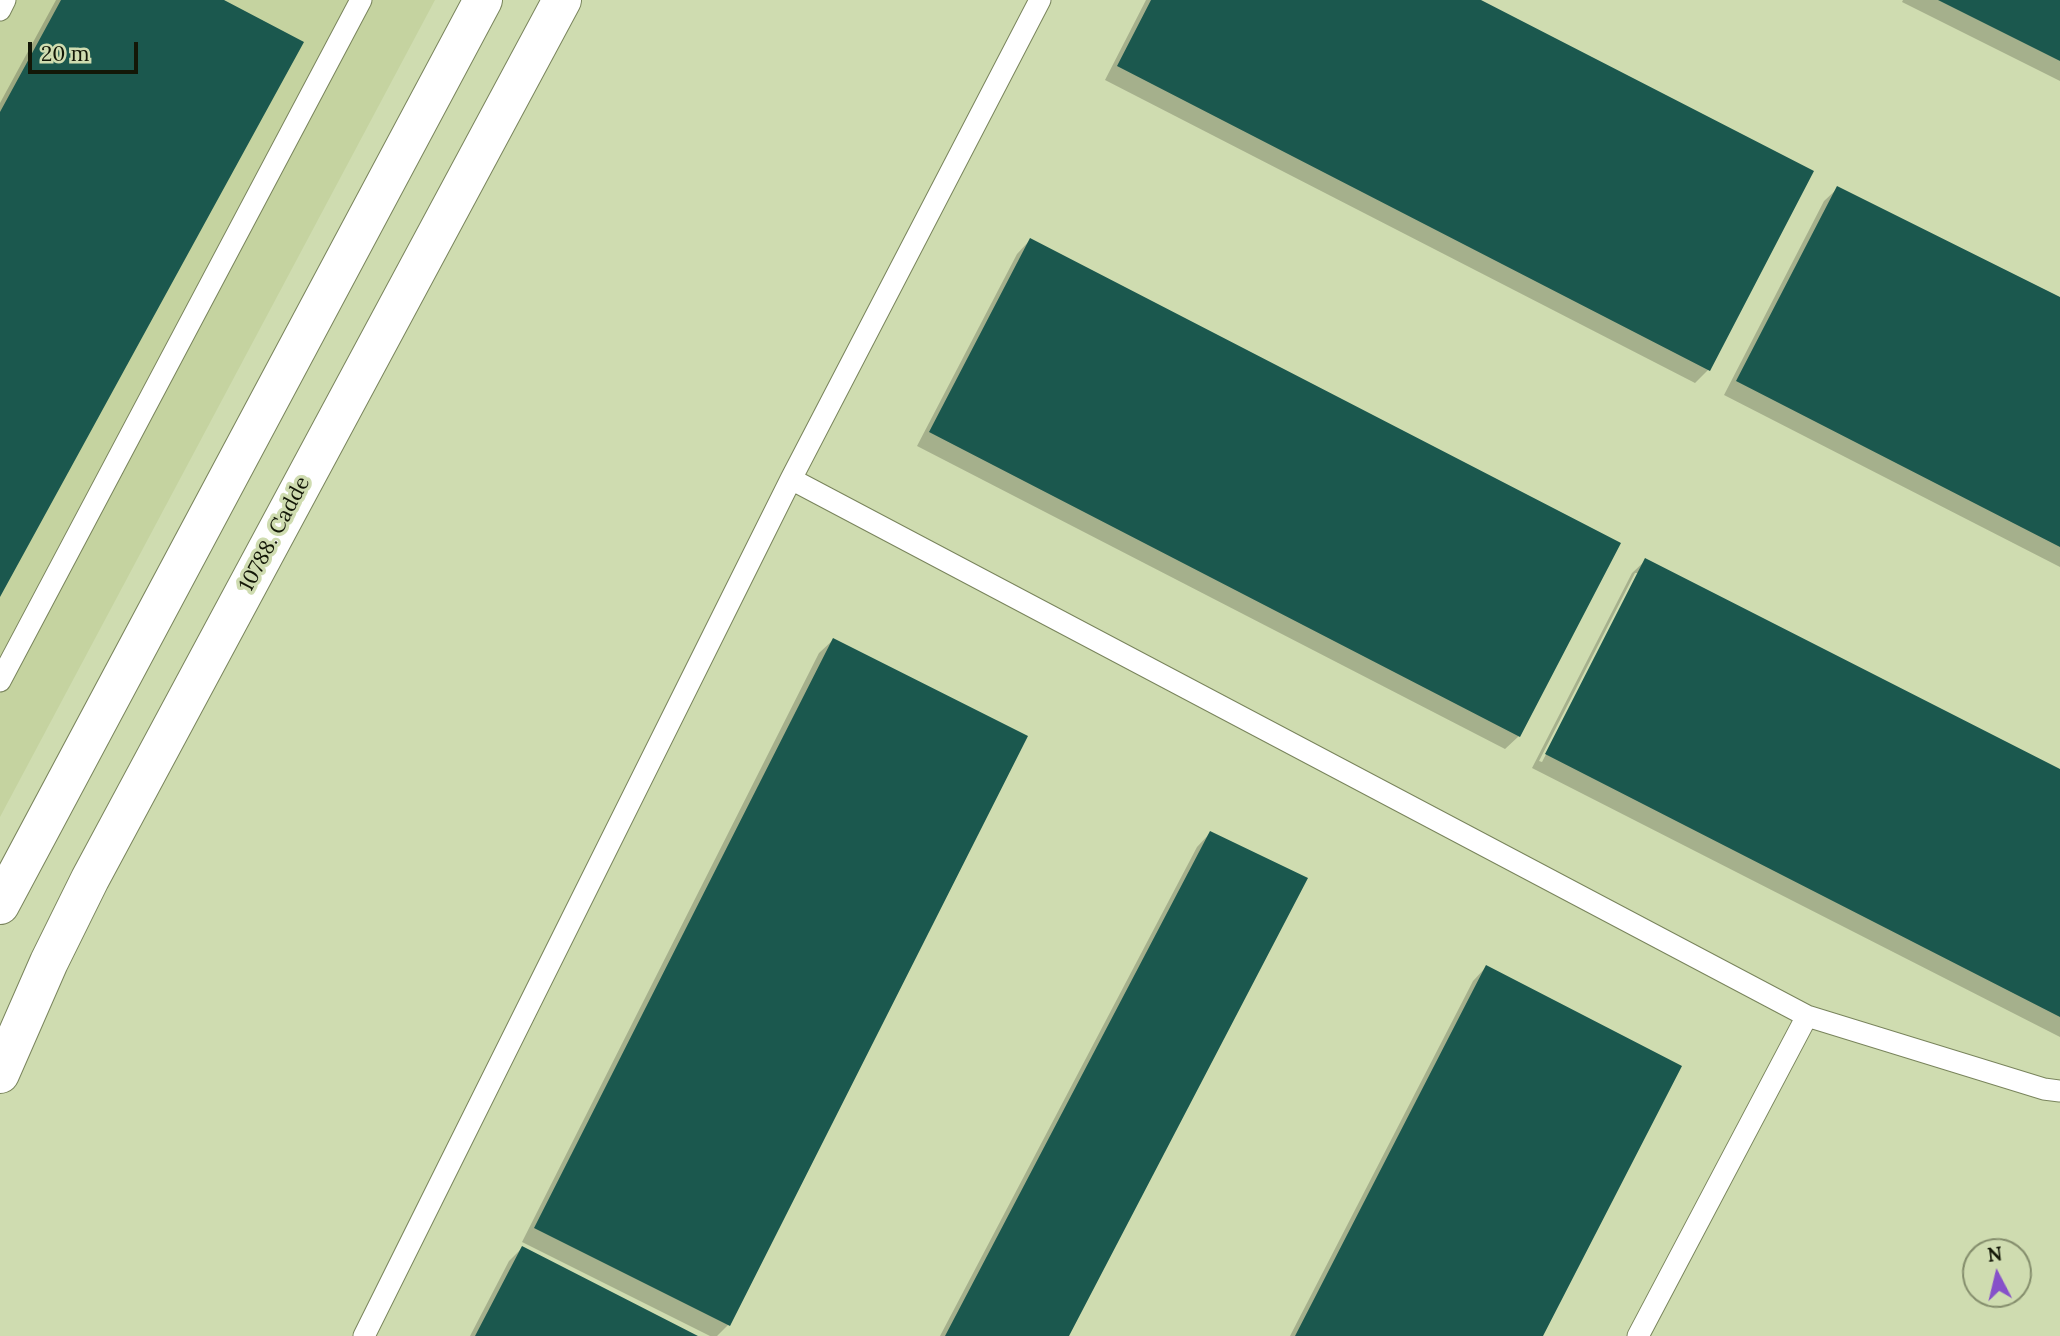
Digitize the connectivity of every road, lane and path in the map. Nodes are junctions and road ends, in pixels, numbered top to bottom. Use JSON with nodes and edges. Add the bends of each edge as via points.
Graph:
{"nodes":[{"id":1,"x":5,"y":0,"type":"edge"},
{"id":2,"x":360,"y":0,"type":"edge"},
{"id":3,"x":483,"y":0,"type":"edge"},
{"id":4,"x":562,"y":0,"type":"edge"},
{"id":5,"x":1040,"y":0,"type":"edge"},
{"id":6,"x":0,"y":10,"type":"edge"},
{"id":7,"x":791,"y":478,"type":"junction"},
{"id":8,"x":0,"y":681,"type":"edge"},
{"id":9,"x":0,"y":905,"type":"edge"},
{"id":10,"x":1807,"y":1016,"type":"junction"},
{"id":11,"x":0,"y":1074,"type":"edge"},
{"id":12,"x":2060,"y":1091,"type":"edge"},
{"id":13,"x":364,"y":1336,"type":"edge"},
{"id":14,"x":1637,"y":1336,"type":"edge"}],
"edges":[{"from":1,"to":6,"type":"lane"},
{"from":2,"to":8,"type":"lane"},
{"from":3,"to":9,"type":"street"},
{"from":4,"to":11,"type":"street","name":"10788. Cadde","via":[[90,879]]},
{"from":5,"to":7,"type":"lane"},
{"from":7,"to":10,"type":"lane"},
{"from":7,"to":13,"type":"lane"},
{"from":10,"to":12,"type":"lane","via":[[2044,1090]]},
{"from":10,"to":14,"type":"lane"}]}
